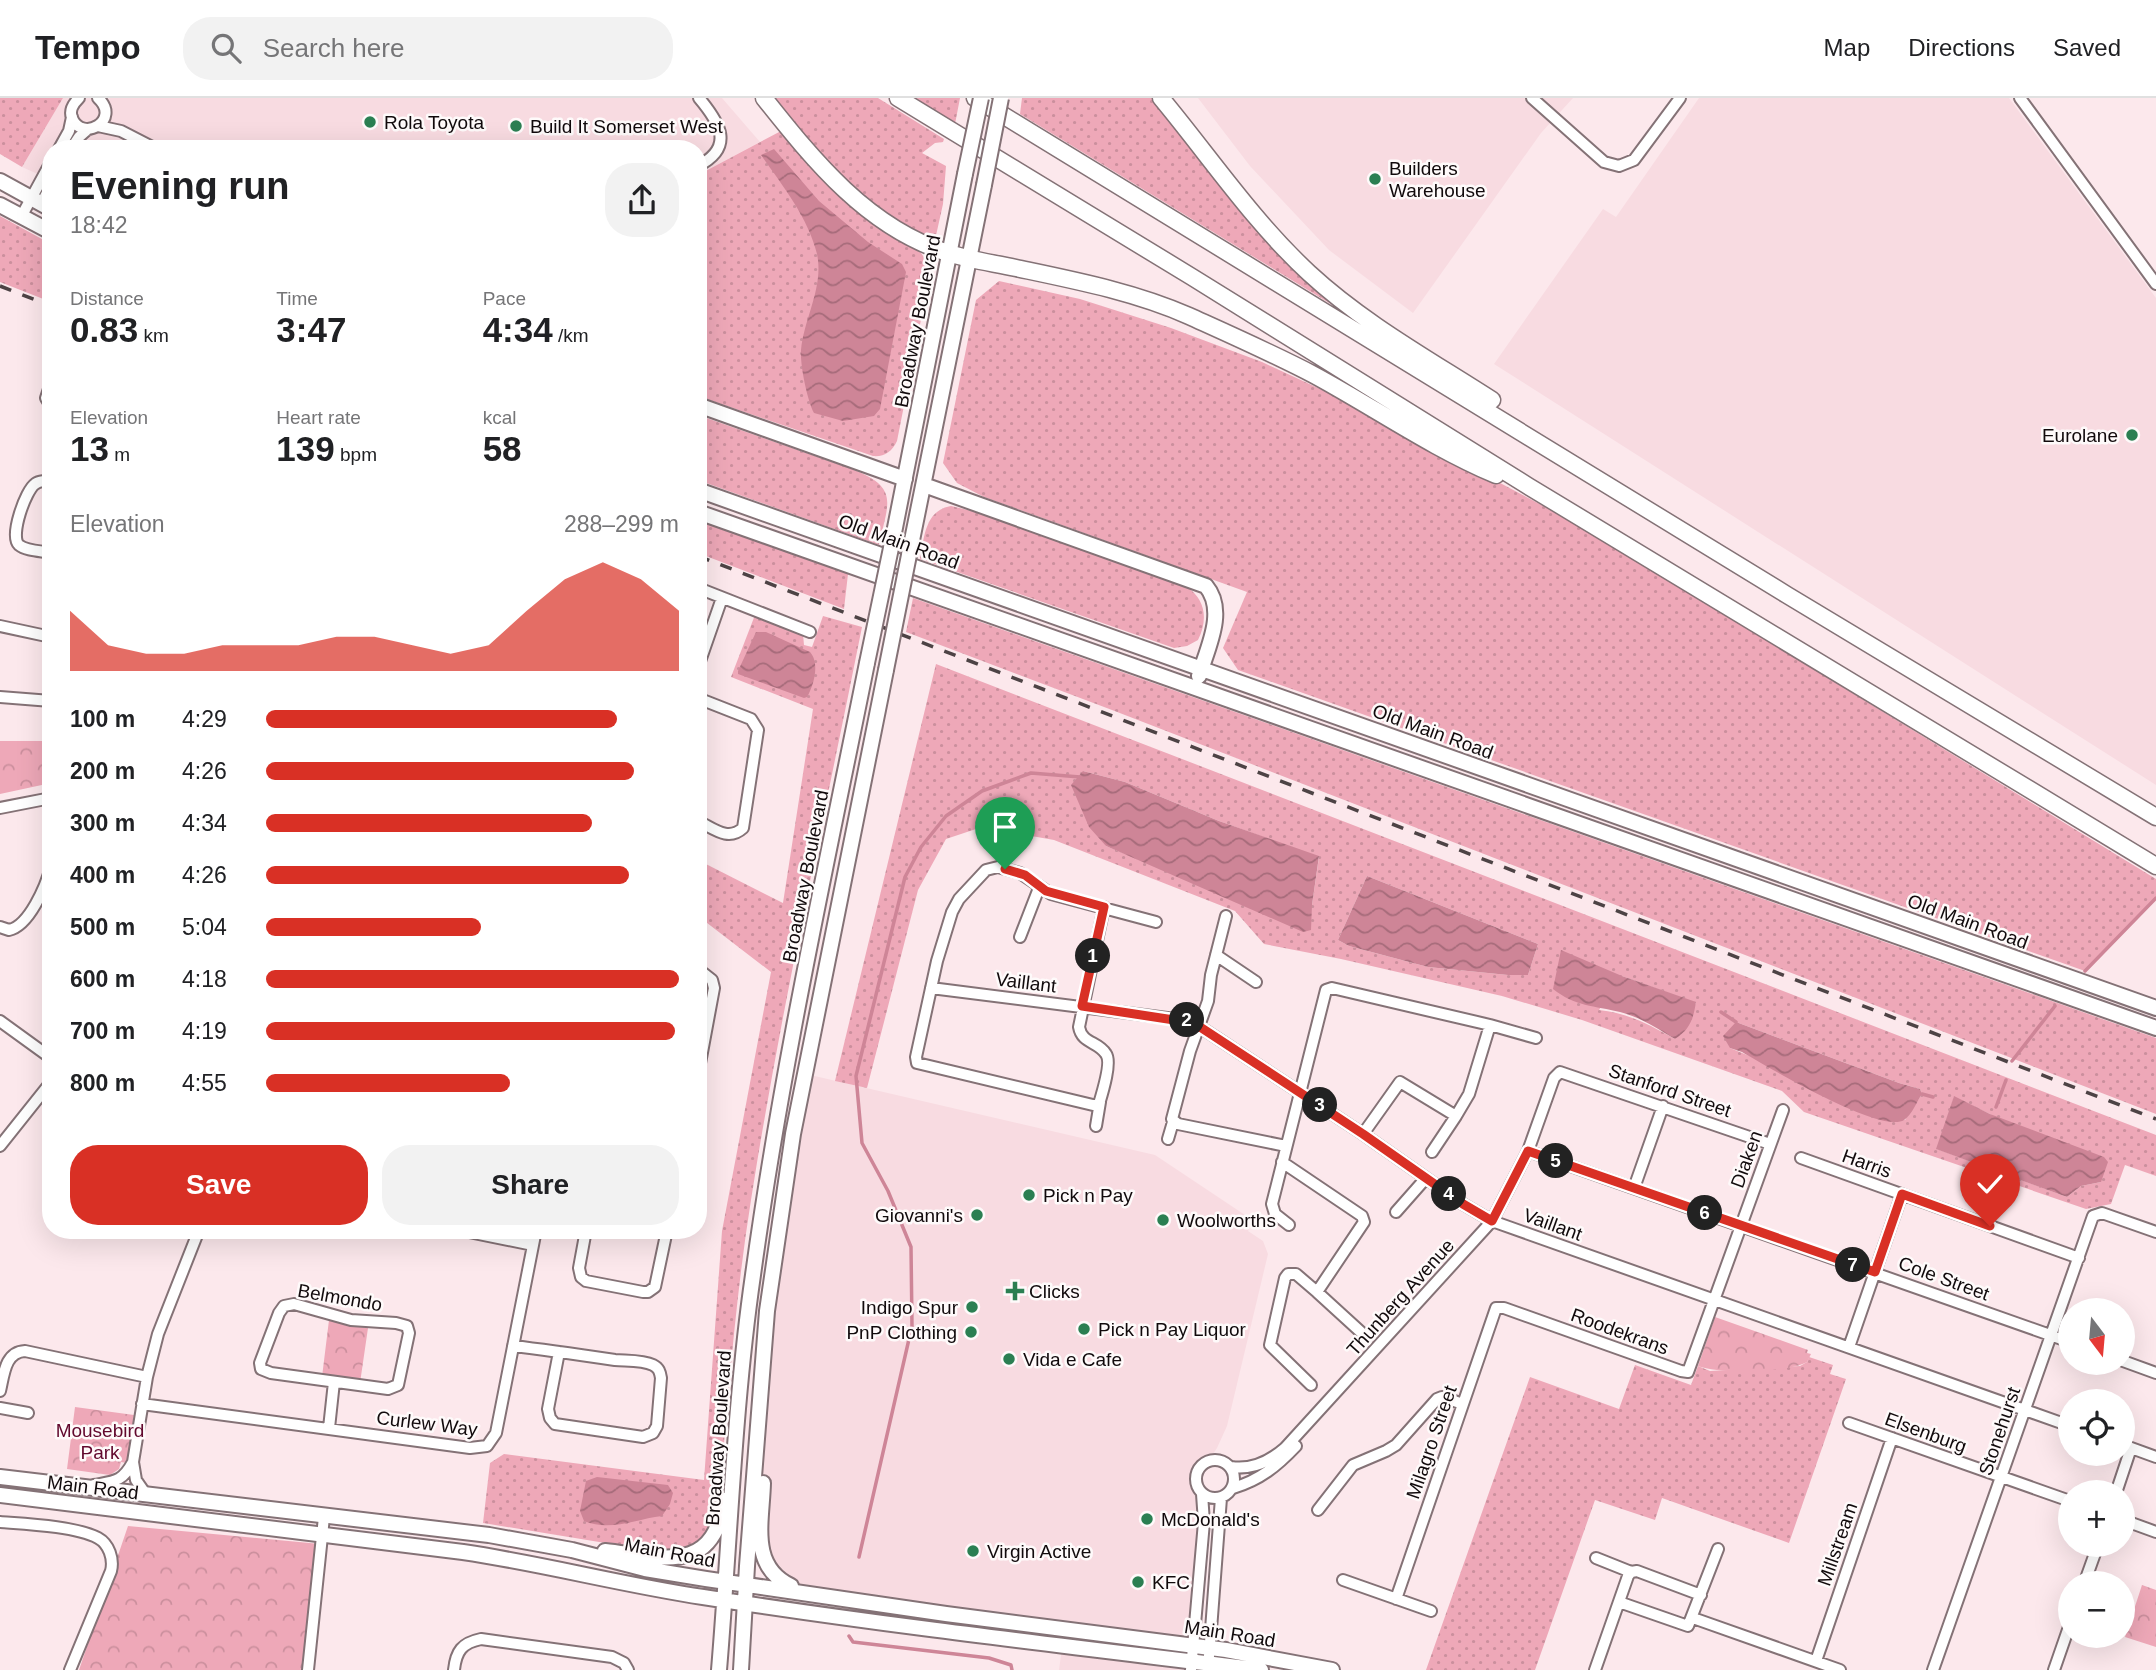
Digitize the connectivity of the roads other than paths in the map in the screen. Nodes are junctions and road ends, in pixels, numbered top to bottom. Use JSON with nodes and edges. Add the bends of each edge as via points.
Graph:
{"nodes":[{"id":1,"x":79,"y":98,"type":"edge"},
{"id":2,"x":699,"y":98,"type":"edge"},
{"id":3,"x":764,"y":98,"type":"edge"},
{"id":4,"x":898,"y":98,"type":"edge"},
{"id":5,"x":975,"y":98,"type":"edge"},
{"id":6,"x":981,"y":98,"type":"edge"},
{"id":7,"x":1001,"y":98,"type":"edge"},
{"id":8,"x":1161,"y":98,"type":"edge"},
{"id":9,"x":1532,"y":98,"type":"edge"},
{"id":10,"x":1680,"y":98,"type":"edge"},
{"id":11,"x":2020,"y":98,"type":"edge"},
{"id":12,"x":103,"y":103,"type":"edge"},
{"id":13,"x":72,"y":117,"type":"junction"},
{"id":14,"x":93,"y":127,"type":"junction"},
{"id":15,"x":121,"y":131,"type":"junction"},
{"id":16,"x":64,"y":140,"type":"edge"},
{"id":17,"x":77,"y":140,"type":"edge"},
{"id":18,"x":138,"y":140,"type":"edge"},
{"id":19,"x":707,"y":160,"type":"edge"},
{"id":20,"x":0,"y":181,"type":"edge"},
{"id":21,"x":41,"y":204,"type":"edge"},
{"id":22,"x":0,"y":205,"type":"edge"},
{"id":23,"x":21,"y":217,"type":"junction"},
{"id":24,"x":42,"y":228,"type":"edge"},
{"id":25,"x":950,"y":253,"type":"junction"},
{"id":26,"x":969,"y":258,"type":"junction"},
{"id":27,"x":2156,"y":284,"type":"edge"},
{"id":28,"x":707,"y":408,"type":"edge"},
{"id":29,"x":1579,"y":465,"type":"junction"},
{"id":30,"x":905,"y":479,"type":"junction"},
{"id":31,"x":42,"y":482,"type":"edge"},
{"id":32,"x":924,"y":485,"type":"junction"},
{"id":33,"x":1528,"y":486,"type":"junction"},
{"id":34,"x":707,"y":493,"type":"edge"},
{"id":35,"x":707,"y":515,"type":"edge"},
{"id":36,"x":42,"y":551,"type":"edge"},
{"id":37,"x":707,"y":592,"type":"edge"},
{"id":38,"x":722,"y":598,"type":"junction"},
{"id":39,"x":0,"y":626,"type":"edge"},
{"id":40,"x":810,"y":632,"type":"dead end"},
{"id":41,"x":42,"y":635,"type":"edge"},
{"id":42,"x":707,"y":641,"type":"edge"},
{"id":43,"x":1201,"y":669,"type":"junction"},
{"id":44,"x":1195,"y":687,"type":"junction"},
{"id":45,"x":0,"y":697,"type":"edge"},
{"id":46,"x":42,"y":701,"type":"edge"},
{"id":47,"x":707,"y":704,"type":"edge"},
{"id":48,"x":42,"y":800,"type":"edge"},
{"id":49,"x":0,"y":808,"type":"edge"},
{"id":50,"x":2156,"y":817,"type":"edge"},
{"id":51,"x":707,"y":826,"type":"edge"},
{"id":52,"x":2156,"y":866,"type":"edge"},
{"id":53,"x":1039,"y":888,"type":"junction"},
{"id":54,"x":42,"y":889,"type":"edge"},
{"id":55,"x":1104,"y":907,"type":"junction"},
{"id":56,"x":1226,"y":916,"type":"dead end"},
{"id":57,"x":1156,"y":922,"type":"dead end"},
{"id":58,"x":0,"y":927,"type":"edge"},
{"id":59,"x":1020,"y":937,"type":"dead end"},
{"id":60,"x":1216,"y":955,"type":"junction"},
{"id":61,"x":707,"y":976,"type":"edge"},
{"id":62,"x":1256,"y":982,"type":"dead end"},
{"id":63,"x":931,"y":988,"type":"junction"},
{"id":64,"x":1082,"y":1006,"type":"junction"},
{"id":65,"x":2156,"y":1008,"type":"edge"},
{"id":66,"x":0,"y":1021,"type":"edge"},
{"id":67,"x":1198,"y":1025,"type":"junction"},
{"id":68,"x":1490,"y":1025,"type":"junction"},
{"id":69,"x":707,"y":1026,"type":"edge"},
{"id":70,"x":2156,"y":1028,"type":"edge"},
{"id":71,"x":1536,"y":1038,"type":"dead end"},
{"id":72,"x":42,"y":1051,"type":"edge"},
{"id":73,"x":1558,"y":1073,"type":"joint"},
{"id":74,"x":1301,"y":1092,"type":"junction"},
{"id":75,"x":42,"y":1093,"type":"edge"},
{"id":76,"x":1100,"y":1102,"type":"junction"},
{"id":77,"x":1663,"y":1107,"type":"junction"},
{"id":78,"x":1783,"y":1110,"type":"dead end"},
{"id":79,"x":1456,"y":1116,"type":"junction"},
{"id":80,"x":1173,"y":1122,"type":"junction"},
{"id":81,"x":1096,"y":1126,"type":"dead end"},
{"id":82,"x":1363,"y":1134,"type":"junction"},
{"id":83,"x":1168,"y":1139,"type":"dead end"},
{"id":84,"x":1770,"y":1144,"type":"junction"},
{"id":85,"x":0,"y":1146,"type":"edge"},
{"id":86,"x":1286,"y":1146,"type":"junction"},
{"id":87,"x":1528,"y":1151,"type":"junction"},
{"id":88,"x":1432,"y":1152,"type":"dead end"},
{"id":89,"x":1801,"y":1158,"type":"dead end"},
{"id":90,"x":1282,"y":1162,"type":"junction"},
{"id":91,"x":1426,"y":1178,"type":"junction"},
{"id":92,"x":1634,"y":1188,"type":"junction"},
{"id":93,"x":1902,"y":1194,"type":"junction"},
{"id":94,"x":1396,"y":1212,"type":"dead end"},
{"id":95,"x":1492,"y":1221,"type":"junction"},
{"id":96,"x":1289,"y":1225,"type":"dead end"},
{"id":97,"x":1740,"y":1226,"type":"junction"},
{"id":98,"x":2156,"y":1232,"type":"edge"},
{"id":99,"x":195,"y":1239,"type":"edge"},
{"id":100,"x":503,"y":1239,"type":"edge"},
{"id":101,"x":534,"y":1239,"type":"edge"},
{"id":102,"x":584,"y":1239,"type":"edge"},
{"id":103,"x":665,"y":1239,"type":"edge"},
{"id":104,"x":533,"y":1245,"type":"junction"},
{"id":105,"x":2079,"y":1258,"type":"junction"},
{"id":106,"x":1875,"y":1272,"type":"junction"},
{"id":107,"x":1317,"y":1292,"type":"junction"},
{"id":108,"x":1714,"y":1300,"type":"junction"},
{"id":109,"x":1508,"y":1309,"type":"joint"},
{"id":110,"x":1363,"y":1334,"type":"dead end"},
{"id":111,"x":2052,"y":1336,"type":"junction"},
{"id":112,"x":2058,"y":1338,"type":"edge"},
{"id":113,"x":513,"y":1346,"type":"junction"},
{"id":114,"x":1849,"y":1347,"type":"junction"},
{"id":115,"x":559,"y":1352,"type":"junction"},
{"id":116,"x":2135,"y":1365,"type":"edge"},
{"id":117,"x":2156,"y":1373,"type":"edge"},
{"id":118,"x":147,"y":1377,"type":"junction"},
{"id":119,"x":334,"y":1382,"type":"junction"},
{"id":120,"x":1311,"y":1385,"type":"dead end"},
{"id":121,"x":0,"y":1391,"type":"edge"},
{"id":122,"x":761,"y":1401,"type":"junction"},
{"id":123,"x":142,"y":1404,"type":"junction"},
{"id":124,"x":1463,"y":1404,"type":"junction"},
{"id":125,"x":738,"y":1405,"type":"junction"},
{"id":126,"x":0,"y":1408,"type":"edge"},
{"id":127,"x":2025,"y":1410,"type":"junction"},
{"id":128,"x":28,"y":1413,"type":"dead end"},
{"id":129,"x":2058,"y":1422,"type":"edge"},
{"id":130,"x":1849,"y":1423,"type":"dead end"},
{"id":131,"x":329,"y":1428,"type":"junction"},
{"id":132,"x":1302,"y":1430,"type":"junction"},
{"id":133,"x":1892,"y":1438,"type":"junction"},
{"id":134,"x":2135,"y":1449,"type":"edge"},
{"id":135,"x":2156,"y":1457,"type":"edge"},
{"id":136,"x":134,"y":1462,"type":"junction"},
{"id":137,"x":1231,"y":1467,"type":"junction"},
{"id":138,"x":0,"y":1477,"type":"edge"},
{"id":139,"x":2001,"y":1477,"type":"junction"},
{"id":140,"x":86,"y":1487,"type":"junction"},
{"id":141,"x":1233,"y":1488,"type":"junction"},
{"id":142,"x":145,"y":1493,"type":"junction"},
{"id":143,"x":1202,"y":1494,"type":"junction"},
{"id":144,"x":0,"y":1495,"type":"edge"},
{"id":145,"x":2058,"y":1497,"type":"edge"},
{"id":146,"x":1221,"y":1498,"type":"junction"},
{"id":147,"x":1318,"y":1510,"type":"dead end"},
{"id":148,"x":324,"y":1517,"type":"junction"},
{"id":149,"x":0,"y":1522,"type":"edge"},
{"id":150,"x":2135,"y":1524,"type":"edge"},
{"id":151,"x":2156,"y":1532,"type":"edge"},
{"id":152,"x":321,"y":1534,"type":"junction"},
{"id":153,"x":572,"y":1549,"type":"junction"},
{"id":154,"x":1718,"y":1549,"type":"dead end"},
{"id":155,"x":1595,"y":1558,"type":"dead end"},
{"id":156,"x":1632,"y":1572,"type":"junction"},
{"id":157,"x":1343,"y":1580,"type":"dead end"},
{"id":158,"x":726,"y":1582,"type":"junction"},
{"id":159,"x":746,"y":1584,"type":"junction"},
{"id":160,"x":803,"y":1592,"type":"junction"},
{"id":161,"x":1701,"y":1595,"type":"junction"},
{"id":162,"x":1396,"y":1599,"type":"junction"},
{"id":163,"x":725,"y":1600,"type":"junction"},
{"id":164,"x":1619,"y":1602,"type":"junction"},
{"id":165,"x":745,"y":1603,"type":"junction"},
{"id":166,"x":1431,"y":1611,"type":"dead end"},
{"id":167,"x":1693,"y":1618,"type":"junction"},
{"id":168,"x":1193,"y":1647,"type":"junction"},
{"id":169,"x":1210,"y":1648,"type":"junction"},
{"id":170,"x":2062,"y":1648,"type":"edge"},
{"id":171,"x":1816,"y":1661,"type":"junction"},
{"id":172,"x":1191,"y":1666,"type":"edge"},
{"id":173,"x":626,"y":1667,"type":"edge"},
{"id":174,"x":1208,"y":1667,"type":"edge"},
{"id":175,"x":70,"y":1670,"type":"edge"},
{"id":176,"x":308,"y":1670,"type":"edge"},
{"id":177,"x":454,"y":1670,"type":"edge"},
{"id":178,"x":719,"y":1670,"type":"edge"},
{"id":179,"x":741,"y":1670,"type":"edge"},
{"id":180,"x":1261,"y":1670,"type":"edge"},
{"id":181,"x":1332,"y":1670,"type":"edge"},
{"id":182,"x":1595,"y":1670,"type":"edge"},
{"id":183,"x":1840,"y":1670,"type":"edge"},
{"id":184,"x":1933,"y":1670,"type":"edge"},
{"id":185,"x":2054,"y":1670,"type":"edge"}],
"edges":[{"from":1,"to":13,"type":"street"},
{"from":2,"to":19,"type":"street","via":[[713,115],[721,137]]},
{"from":3,"to":25,"type":"highway","via":[[825,172],[860,203],[910,236]]},
{"from":4,"to":33,"type":"highway"},
{"from":5,"to":29,"type":"highway"},
{"from":6,"to":25,"type":"main road","name":"Broadway Boulevard","bridge":true},
{"from":7,"to":26,"type":"main road","name":"Broadway Boulevard","bridge":true},
{"from":8,"to":29,"type":"highway","via":[[1258,221],[1310,274],[1371,321],[1548,435]]},
{"from":9,"to":10,"type":"street","via":[[1611,166],[1627,165],[1641,153]]},
{"from":11,"to":27,"type":"street"},
{"from":12,"to":14,"type":"street"},
{"from":12,"to":15,"type":"street"},
{"from":13,"to":14,"type":"street","via":[[77,125]]},
{"from":13,"to":16,"type":"street"},
{"from":14,"to":15,"type":"street"},
{"from":14,"to":17,"type":"street"},
{"from":15,"to":18,"type":"street"},
{"from":20,"to":21,"type":"main road"},
{"from":21,"to":23,"type":"street"},
{"from":22,"to":23,"type":"main road"},
{"from":23,"to":24,"type":"main road"},
{"from":25,"to":26,"type":"highway"},
{"from":25,"to":30,"type":"main road","name":"Broadway Boulevard"},
{"from":26,"to":32,"type":"main road","name":"Broadway Boulevard"},
{"from":26,"to":33,"type":"highway","via":[[1111,291],[1187,315],[1313,375],[1463,461]]},
{"from":28,"to":30,"type":"main road"},
{"from":29,"to":50,"type":"highway"},
{"from":30,"to":125,"type":"main road","name":"Broadway Boulevard","bridge":true,"via":[[775,1122]]},
{"from":31,"to":36,"type":"street","via":[[31,487],[14,531],[22,547]]},
{"from":32,"to":43,"type":"main road","via":[[1206,586],[1216,608]]},
{"from":32,"to":122,"type":"main road","name":"Broadway Boulevard","bridge":true,"via":[[793,1134],[767,1311]]},
{"from":33,"to":52,"type":"highway"},
{"from":34,"to":43,"type":"main road","name":"Old Main Road"},
{"from":35,"to":44,"type":"main road","name":"Old Main Road"},
{"from":37,"to":38,"type":"street"},
{"from":38,"to":40,"type":"street"},
{"from":38,"to":42,"type":"street"},
{"from":39,"to":41,"type":"street"},
{"from":43,"to":44,"type":"main road"},
{"from":43,"to":65,"type":"main road","name":"Old Main Road"},
{"from":44,"to":70,"type":"main road","name":"Old Main Road"},
{"from":45,"to":46,"type":"street"},
{"from":47,"to":51,"type":"street","via":[[751,719],[758,730],[743,828],[724,834]]},
{"from":48,"to":49,"type":"street"},
{"from":53,"to":55,"type":"street"},
{"from":53,"to":59,"type":"street"},
{"from":53,"to":63,"type":"street","via":[[1020,873],[998,867],[986,870],[952,912]]},
{"from":54,"to":58,"type":"street","via":[[23,924],[9,930]]},
{"from":55,"to":57,"type":"street"},
{"from":55,"to":64,"type":"street"},
{"from":56,"to":60,"type":"street"},
{"from":60,"to":62,"type":"street"},
{"from":60,"to":67,"type":"street","via":[[1208,1001]]},
{"from":61,"to":69,"type":"street","via":[[714,988]]},
{"from":63,"to":64,"type":"street","name":"Vaillant"},
{"from":63,"to":76,"type":"street","via":[[918,1064],[1093,1105]]},
{"from":64,"to":67,"type":"street","name":"Vaillant"},
{"from":64,"to":76,"type":"street","via":[[1080,1033],[1108,1058]]},
{"from":66,"to":72,"type":"street"},
{"from":67,"to":74,"type":"street","name":"Vaillant"},
{"from":67,"to":80,"type":"street"},
{"from":68,"to":71,"type":"street"},
{"from":68,"to":74,"type":"street","via":[[1328,988]]},
{"from":68,"to":79,"type":"street","via":[[1469,1094]]},
{"from":73,"to":77,"type":"street","name":"Stanford Street"},
{"from":73,"to":87,"type":"street","name":"Thunberg Avenue"},
{"from":74,"to":82,"type":"street","name":"Vaillant"},
{"from":74,"to":86,"type":"street"},
{"from":75,"to":85,"type":"street"},
{"from":76,"to":81,"type":"street"},
{"from":77,"to":84,"type":"street","name":"Stanford Street"},
{"from":77,"to":92,"type":"street"},
{"from":78,"to":84,"type":"street","name":"Diaken"},
{"from":79,"to":82,"type":"street","via":[[1400,1082]]},
{"from":79,"to":88,"type":"street"},
{"from":80,"to":83,"type":"street"},
{"from":80,"to":86,"type":"street"},
{"from":82,"to":91,"type":"street","name":"Vaillant"},
{"from":84,"to":97,"type":"street","name":"Diaken"},
{"from":86,"to":90,"type":"street"},
{"from":87,"to":92,"type":"street","name":"Cole Street"},
{"from":87,"to":95,"type":"street","name":"Thunberg Avenue"},
{"from":89,"to":93,"type":"street","name":"Harris"},
{"from":90,"to":96,"type":"street","via":[[1272,1204],[1275,1214]]},
{"from":90,"to":107,"type":"street","via":[[1364,1219]]},
{"from":91,"to":94,"type":"street"},
{"from":91,"to":95,"type":"street","name":"Vaillant"},
{"from":92,"to":97,"type":"street","name":"Cole Street"},
{"from":93,"to":105,"type":"street","name":"Harris"},
{"from":93,"to":106,"type":"street"},
{"from":95,"to":108,"type":"street","name":"Vaillant"},
{"from":95,"to":132,"type":"street","name":"Thunberg Avenue","via":[[1338,1392],[1320,1421]]},
{"from":97,"to":106,"type":"street","name":"Cole Street"},
{"from":97,"to":108,"type":"street","name":"Diaken"},
{"from":98,"to":105,"type":"street","name":"Stonehurst","via":[[2098,1213]]},
{"from":99,"to":118,"type":"street","via":[[158,1334]]},
{"from":100,"to":104,"type":"street"},
{"from":101,"to":104,"type":"street","name":"Curlew Way"},
{"from":102,"to":103,"type":"street","via":[[581,1277],[643,1293],[655,1287]]},
{"from":104,"to":113,"type":"street","name":"Curlew Way"},
{"from":105,"to":111,"type":"street","name":"Stonehurst"},
{"from":106,"to":111,"type":"street","name":"Cole Street"},
{"from":106,"to":114,"type":"street"},
{"from":107,"to":110,"type":"street"},
{"from":107,"to":120,"type":"street","via":[[1296,1275],[1286,1276],[1269,1342]]},
{"from":108,"to":109,"type":"street","name":"Roodekrans","via":[[1686,1372]]},
{"from":108,"to":114,"type":"street","name":"Vaillant"},
{"from":109,"to":124,"type":"street","name":"Milagro Street","via":[[1495,1310]]},
{"from":111,"to":112,"type":"street","name":"Cole Street"},
{"from":111,"to":127,"type":"street","name":"Stonehurst"},
{"from":113,"to":115,"type":"street"},
{"from":113,"to":131,"type":"street","name":"Curlew Way","via":[[496,1433],[487,1446],[470,1448]]},
{"from":114,"to":127,"type":"street","name":"Vaillant"},
{"from":115,"to":115,"type":"street","via":[[657,1368],[661,1378],[655,1431],[643,1437],[555,1424],[548,1409]]},
{"from":116,"to":117,"type":"street"},
{"from":118,"to":121,"type":"street","via":[[18,1351],[9,1359]]},
{"from":118,"to":123,"type":"street"},
{"from":119,"to":119,"type":"street","name":"Belmondo","via":[[396,1387],[407,1326],[351,1320],[299,1304],[284,1306],[261,1369]]},
{"from":119,"to":131,"type":"street"},
{"from":122,"to":159,"type":"main road","name":"Broadway Boulevard"},
{"from":122,"to":160,"type":"main road","via":[[762,1554],[776,1578]]},
{"from":123,"to":131,"type":"street","name":"Curlew Way"},
{"from":123,"to":136,"type":"street"},
{"from":124,"to":147,"type":"street","via":[[1437,1399],[1396,1445],[1353,1465]]},
{"from":124,"to":162,"type":"street","name":"Milagro Street"},
{"from":125,"to":153,"type":"main road","via":[[721,1518],[703,1548],[674,1559]]},
{"from":125,"to":158,"type":"main road","name":"Broadway Boulevard"},
{"from":126,"to":128,"type":"street"},
{"from":127,"to":129,"type":"street","name":"Vaillant"},
{"from":127,"to":139,"type":"street","name":"Stonehurst"},
{"from":130,"to":133,"type":"street","name":"Elsenburg"},
{"from":132,"to":137,"type":"street","name":"Thunberg Avenue","via":[[1275,1456],[1251,1467]]},
{"from":132,"to":141,"type":"street","name":"Thunberg Avenue","via":[[1269,1472]]},
{"from":133,"to":139,"type":"street","name":"Elsenburg"},
{"from":133,"to":171,"type":"street","name":"Millstream"},
{"from":134,"to":135,"type":"street"},
{"from":136,"to":140,"type":"street","via":[[121,1479]]},
{"from":136,"to":142,"type":"street","via":[[136,1480]]},
{"from":137,"to":141,"type":"street"},
{"from":137,"to":143,"type":"street","via":[[1223,1461],[1204,1463],[1196,1478]]},
{"from":138,"to":140,"type":"main road","name":"Main Road"},
{"from":139,"to":145,"type":"street","name":"Elsenburg"},
{"from":139,"to":184,"type":"street","name":"Stonehurst"},
{"from":140,"to":142,"type":"main road","name":"Main Road"},
{"from":141,"to":146,"type":"street"},
{"from":142,"to":148,"type":"main road","name":"Main Road"},
{"from":143,"to":146,"type":"street"},
{"from":143,"to":168,"type":"street","via":[[1204,1522]]},
{"from":144,"to":152,"type":"main road","name":"Main Road"},
{"from":146,"to":169,"type":"street"},
{"from":148,"to":152,"type":"street"},
{"from":148,"to":153,"type":"main road","name":"Main Road"},
{"from":149,"to":175,"type":"street","via":[[90,1535],[109,1551],[111,1571]]},
{"from":150,"to":151,"type":"street"},
{"from":152,"to":163,"type":"main road","name":"Main Road","via":[[533,1563]]},
{"from":152,"to":176,"type":"street"},
{"from":153,"to":158,"type":"main road","name":"Main Road","via":[[645,1569]]},
{"from":154,"to":161,"type":"street"},
{"from":155,"to":156,"type":"street"},
{"from":156,"to":161,"type":"street"},
{"from":156,"to":164,"type":"street"},
{"from":157,"to":162,"type":"street"},
{"from":158,"to":159,"type":"main road","name":"Main Road"},
{"from":158,"to":163,"type":"main road","name":"Broadway Boulevard"},
{"from":159,"to":160,"type":"main road","name":"Main Road"},
{"from":159,"to":165,"type":"main road","name":"Broadway Boulevard"},
{"from":160,"to":168,"type":"main road","name":"Main Road"},
{"from":161,"to":167,"type":"street"},
{"from":162,"to":166,"type":"street"},
{"from":163,"to":165,"type":"main road","name":"Main Road"},
{"from":163,"to":178,"type":"main road","name":"Broadway Boulevard"},
{"from":164,"to":167,"type":"street","via":[[1684,1626]]},
{"from":164,"to":182,"type":"street"},
{"from":165,"to":172,"type":"main road","name":"Main Road"},
{"from":165,"to":179,"type":"main road","name":"Broadway Boulevard"},
{"from":167,"to":171,"type":"street"},
{"from":168,"to":169,"type":"main road","name":"Main Road"},
{"from":168,"to":172,"type":"street"},
{"from":169,"to":174,"type":"street"},
{"from":169,"to":181,"type":"main road","name":"Main Road"},
{"from":170,"to":185,"type":"street"},
{"from":171,"to":183,"type":"street"},
{"from":172,"to":174,"type":"main road","name":"Main Road"},
{"from":173,"to":177,"type":"street","via":[[612,1657],[481,1639],[459,1649]]},
{"from":174,"to":180,"type":"main road","name":"Main Road"}]}
